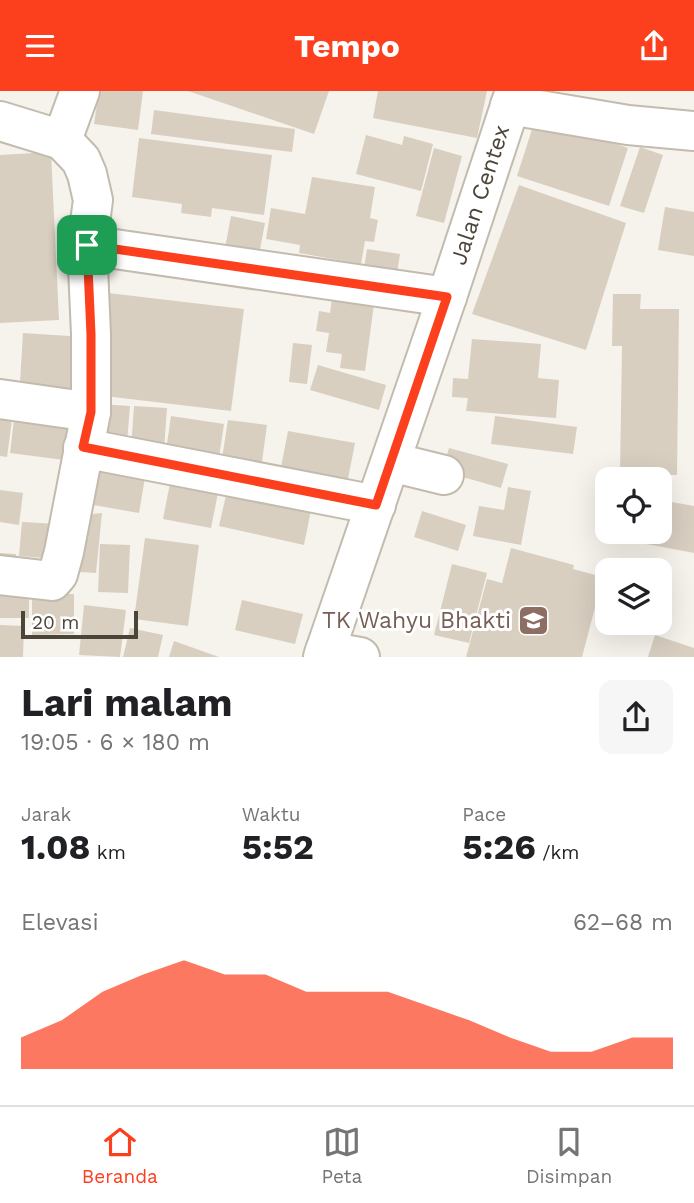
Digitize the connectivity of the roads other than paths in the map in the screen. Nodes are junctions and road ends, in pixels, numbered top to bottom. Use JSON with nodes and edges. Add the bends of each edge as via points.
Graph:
{"nodes":[{"id":1,"x":79,"y":91,"type":"edge"},
{"id":2,"x":512,"y":98,"type":"edge"},
{"id":3,"x":0,"y":121,"type":"edge"},
{"id":4,"x":694,"y":131,"type":"edge"},
{"id":5,"x":62,"y":140,"type":"junction"},
{"id":6,"x":87,"y":245,"type":"junction"},
{"id":7,"x":447,"y":297,"type":"junction"},
{"id":8,"x":0,"y":399,"type":"edge"},
{"id":9,"x":87,"y":430,"type":"junction"},
{"id":10,"x":391,"y":462,"type":"junction"},
{"id":11,"x":444,"y":475,"type":"dead end"},
{"id":12,"x":376,"y":505,"type":"junction"},
{"id":13,"x":0,"y":575,"type":"edge"},
{"id":14,"x":336,"y":655,"type":"edge"}],
"edges":[{"from":1,"to":5,"type":"street"},
{"from":2,"to":4,"type":"street","via":[[628,125]]},
{"from":2,"to":7,"type":"street","name":"Jalan Centex"},
{"from":3,"to":5,"type":"street"},
{"from":5,"to":6,"type":"street","via":[[81,160],[92,192]]},
{"from":6,"to":7,"type":"street"},
{"from":6,"to":9,"type":"street","via":[[91,334]]},
{"from":7,"to":10,"type":"street","name":"Jalan Centex"},
{"from":8,"to":9,"type":"street"},
{"from":9,"to":12,"type":"street"},
{"from":9,"to":13,"type":"street","via":[[55,578]]},
{"from":10,"to":11,"type":"street"},
{"from":10,"to":12,"type":"street","name":"Jalan Centex"},
{"from":12,"to":14,"type":"street","name":"Jalan Centex"}]}
